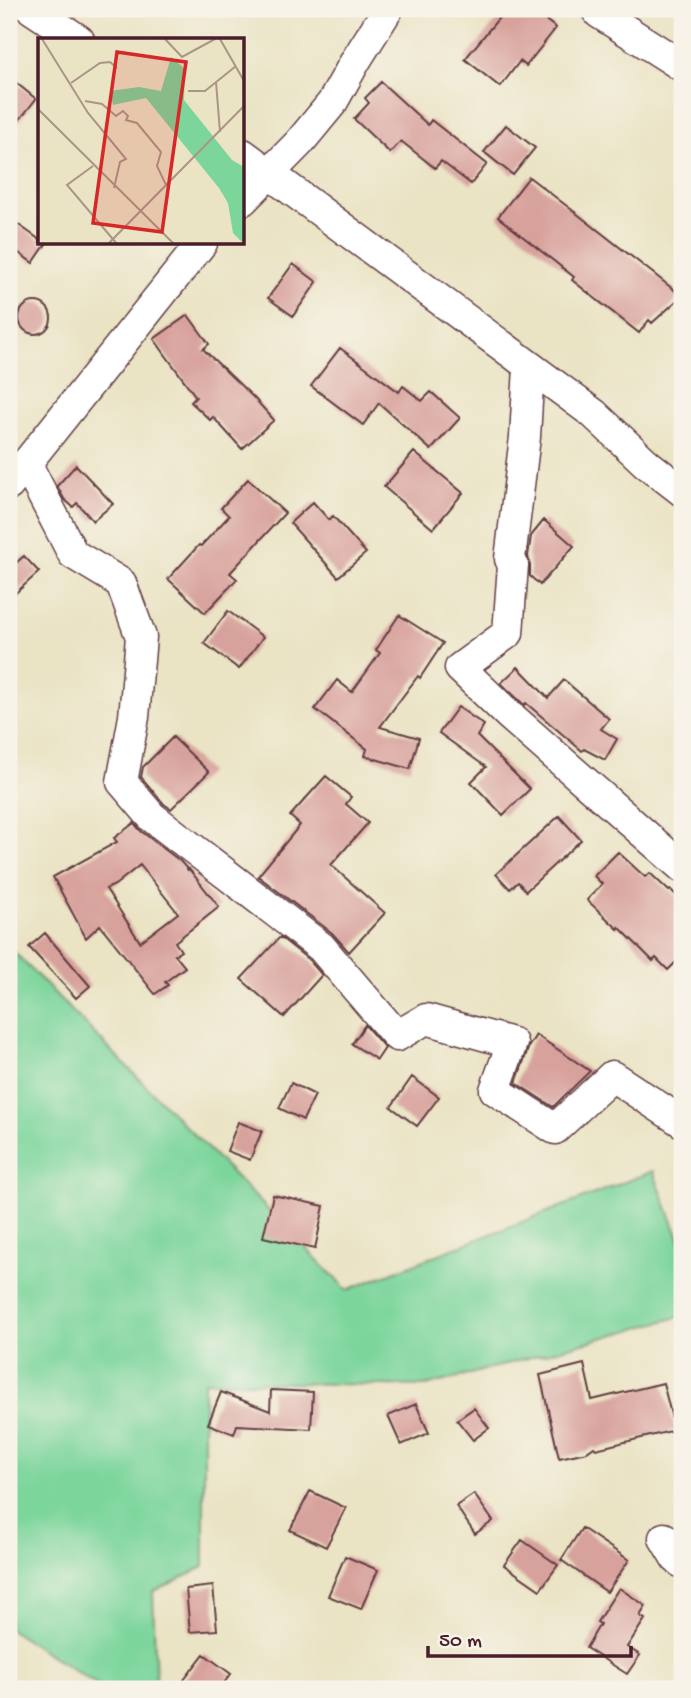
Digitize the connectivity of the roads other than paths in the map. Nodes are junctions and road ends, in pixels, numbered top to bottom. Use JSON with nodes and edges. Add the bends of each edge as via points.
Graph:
{"nodes":[{"id":1,"x":32,"y":9,"type":"edge"},
{"id":2,"x":388,"y":9,"type":"edge"},
{"id":3,"x":596,"y":9,"type":"edge"},
{"id":4,"x":76,"y":38,"type":"edge"},
{"id":5,"x":682,"y":66,"type":"edge"},
{"id":6,"x":245,"y":154,"type":"edge"},
{"id":7,"x":271,"y":173,"type":"junction"},
{"id":8,"x":245,"y":198,"type":"edge"},
{"id":9,"x":200,"y":245,"type":"edge"},
{"id":10,"x":529,"y":366,"type":"junction"},
{"id":11,"x":17,"y":474,"type":"edge"},
{"id":12,"x":682,"y":491,"type":"edge"},
{"id":13,"x":682,"y":867,"type":"edge"},
{"id":14,"x":682,"y":1122,"type":"edge"},
{"id":15,"x":664,"y":1538,"type":"dead end"},
{"id":16,"x":682,"y":1563,"type":"edge"}],
"edges":[{"from":1,"to":4,"type":"street"},
{"from":2,"to":7,"type":"street","via":[[332,103]]},
{"from":3,"to":5,"type":"street"},
{"from":6,"to":7,"type":"street"},
{"from":7,"to":8,"type":"street"},
{"from":7,"to":10,"type":"street"},
{"from":9,"to":11,"type":"street"},
{"from":10,"to":12,"type":"street","via":[[594,414]]},
{"from":10,"to":13,"type":"street","via":[[526,438],[510,559],[508,633],[460,668]]},
{"from":11,"to":14,"type":"street","via":[[73,554],[121,583],[141,636],[134,717],[122,782],[152,817],[321,947],[397,1036],[426,1020],[512,1043],[495,1090],[555,1129],[612,1076]]},
{"from":15,"to":16,"type":"street"}]}
